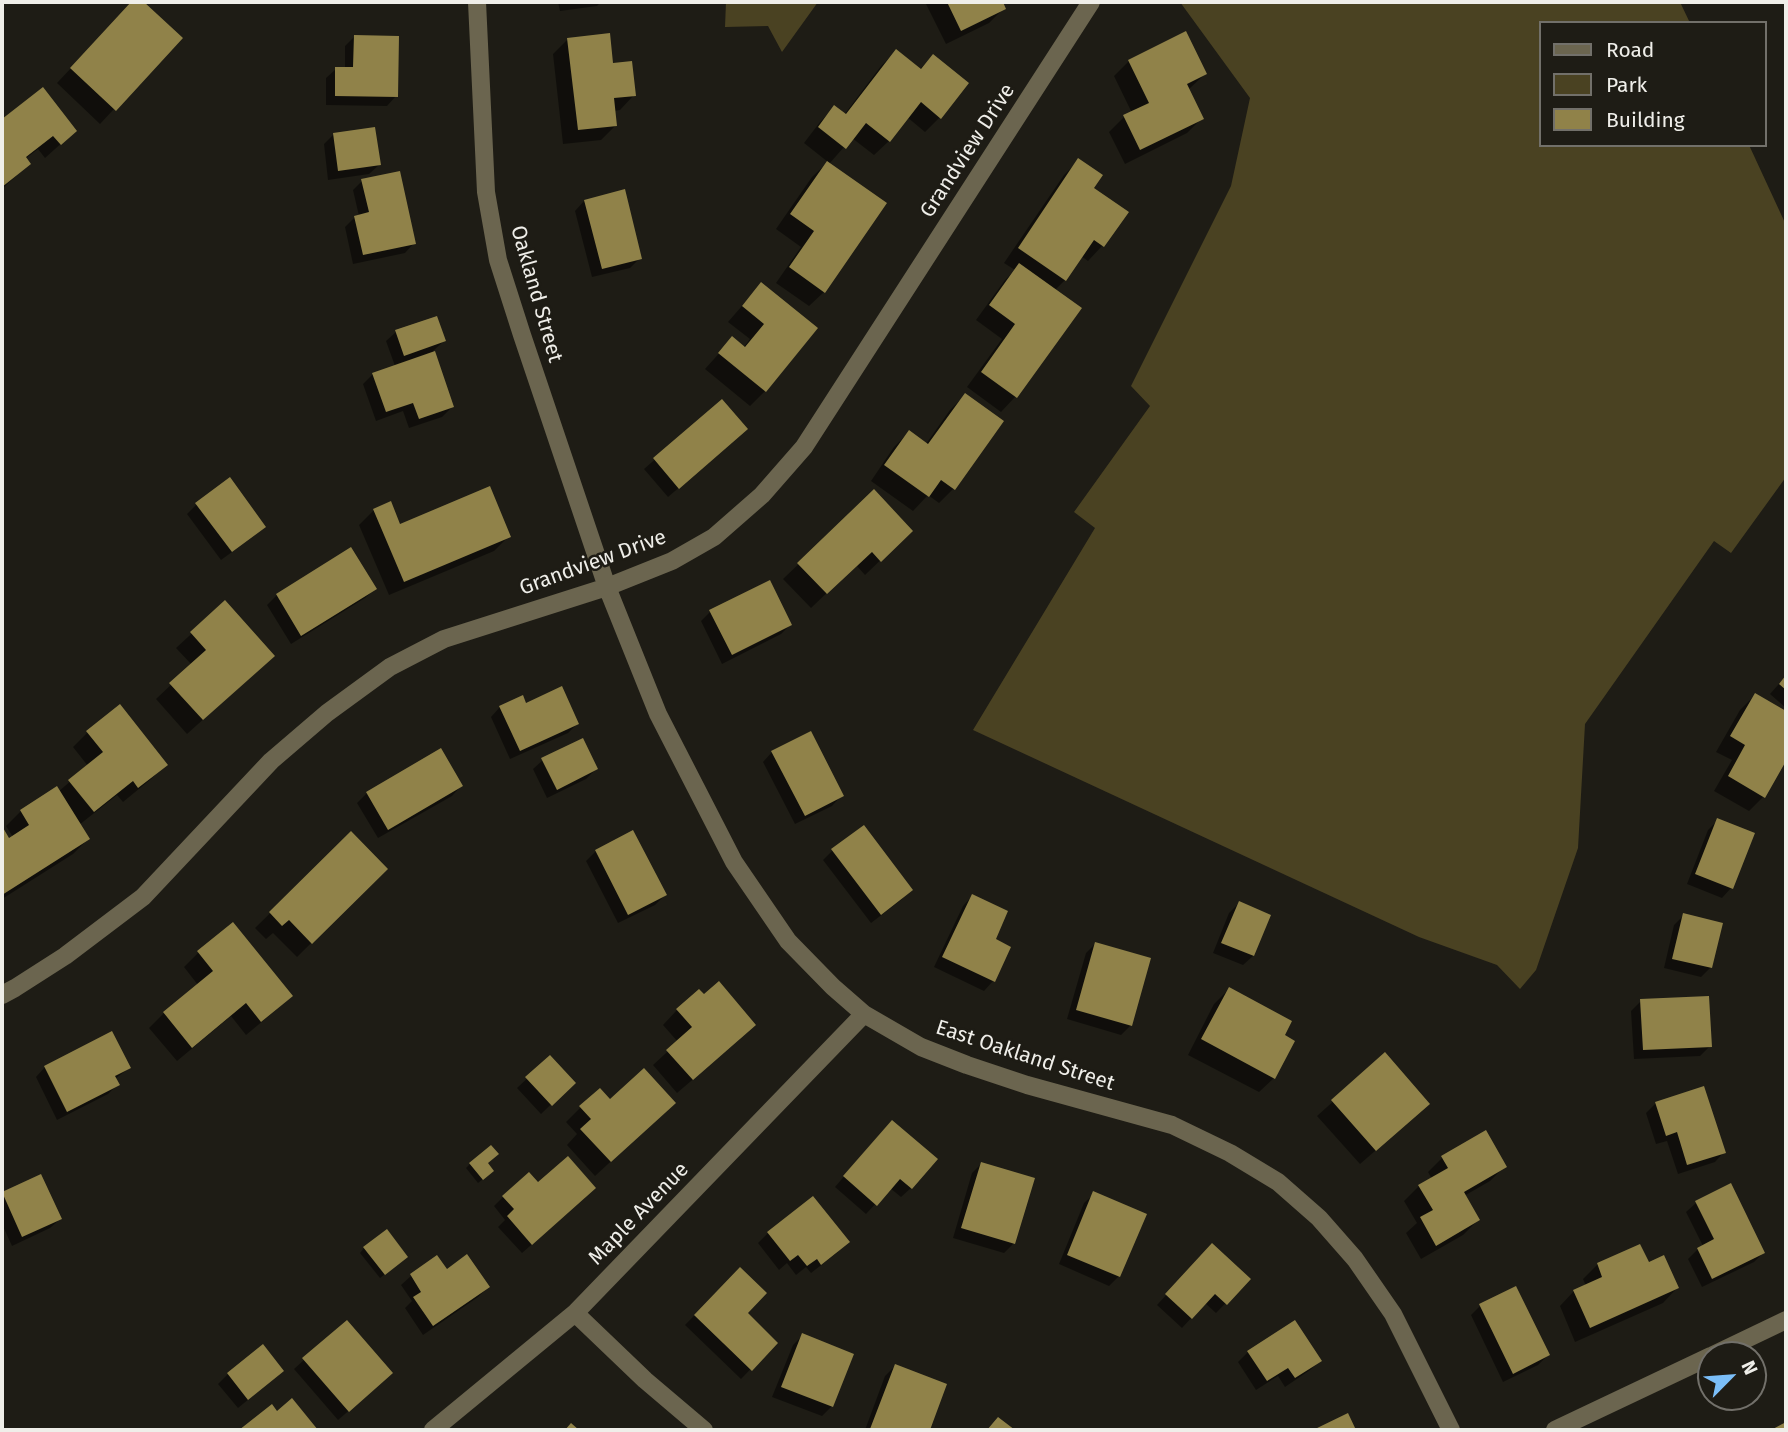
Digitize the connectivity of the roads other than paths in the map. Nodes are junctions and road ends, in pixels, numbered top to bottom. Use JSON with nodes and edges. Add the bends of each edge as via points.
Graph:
{"nodes":[{"id":1,"x":477,"y":2,"type":"edge"},
{"id":2,"x":1091,"y":2,"type":"edge"},
{"id":3,"x":607,"y":587,"type":"junction"},
{"id":4,"x":2,"y":995,"type":"edge"},
{"id":5,"x":864,"y":1014,"type":"junction"},
{"id":6,"x":575,"y":1312,"type":"junction"},
{"id":7,"x":1786,"y":1320,"type":"edge"},
{"id":8,"x":1743,"y":1341,"type":"edge"},
{"id":9,"x":1697,"y":1363,"type":"edge"},
{"id":10,"x":433,"y":1430,"type":"edge"},
{"id":11,"x":704,"y":1430,"type":"edge"},
{"id":12,"x":1451,"y":1430,"type":"edge"},
{"id":13,"x":1555,"y":1430,"type":"edge"}],
"edges":[{"from":1,"to":3,"type":"street","name":"Oakland Street","via":[[486,192],[498,260]]},
{"from":2,"to":3,"type":"street","name":"Grandview Drive","via":[[804,447],[762,495],[714,537],[672,561]]},
{"from":3,"to":4,"type":"street","name":"Grandview Drive","via":[[444,639],[390,667],[271,761],[143,897],[65,956]]},
{"from":3,"to":5,"type":"street","name":"East Oakland Street","via":[[658,714],[734,862],[788,941]]},
{"from":5,"to":6,"type":"street","name":"Maple Avenue"},
{"from":5,"to":12,"type":"street","name":"East Oakland Street","via":[[921,1047],[967,1065],[1172,1125],[1278,1182],[1320,1218],[1355,1259],[1393,1314]]},
{"from":6,"to":10,"type":"street","name":"Maple Avenue"},
{"from":6,"to":11,"type":"street"},
{"from":7,"to":8,"type":"street"},
{"from":9,"to":13,"type":"street"}]}
